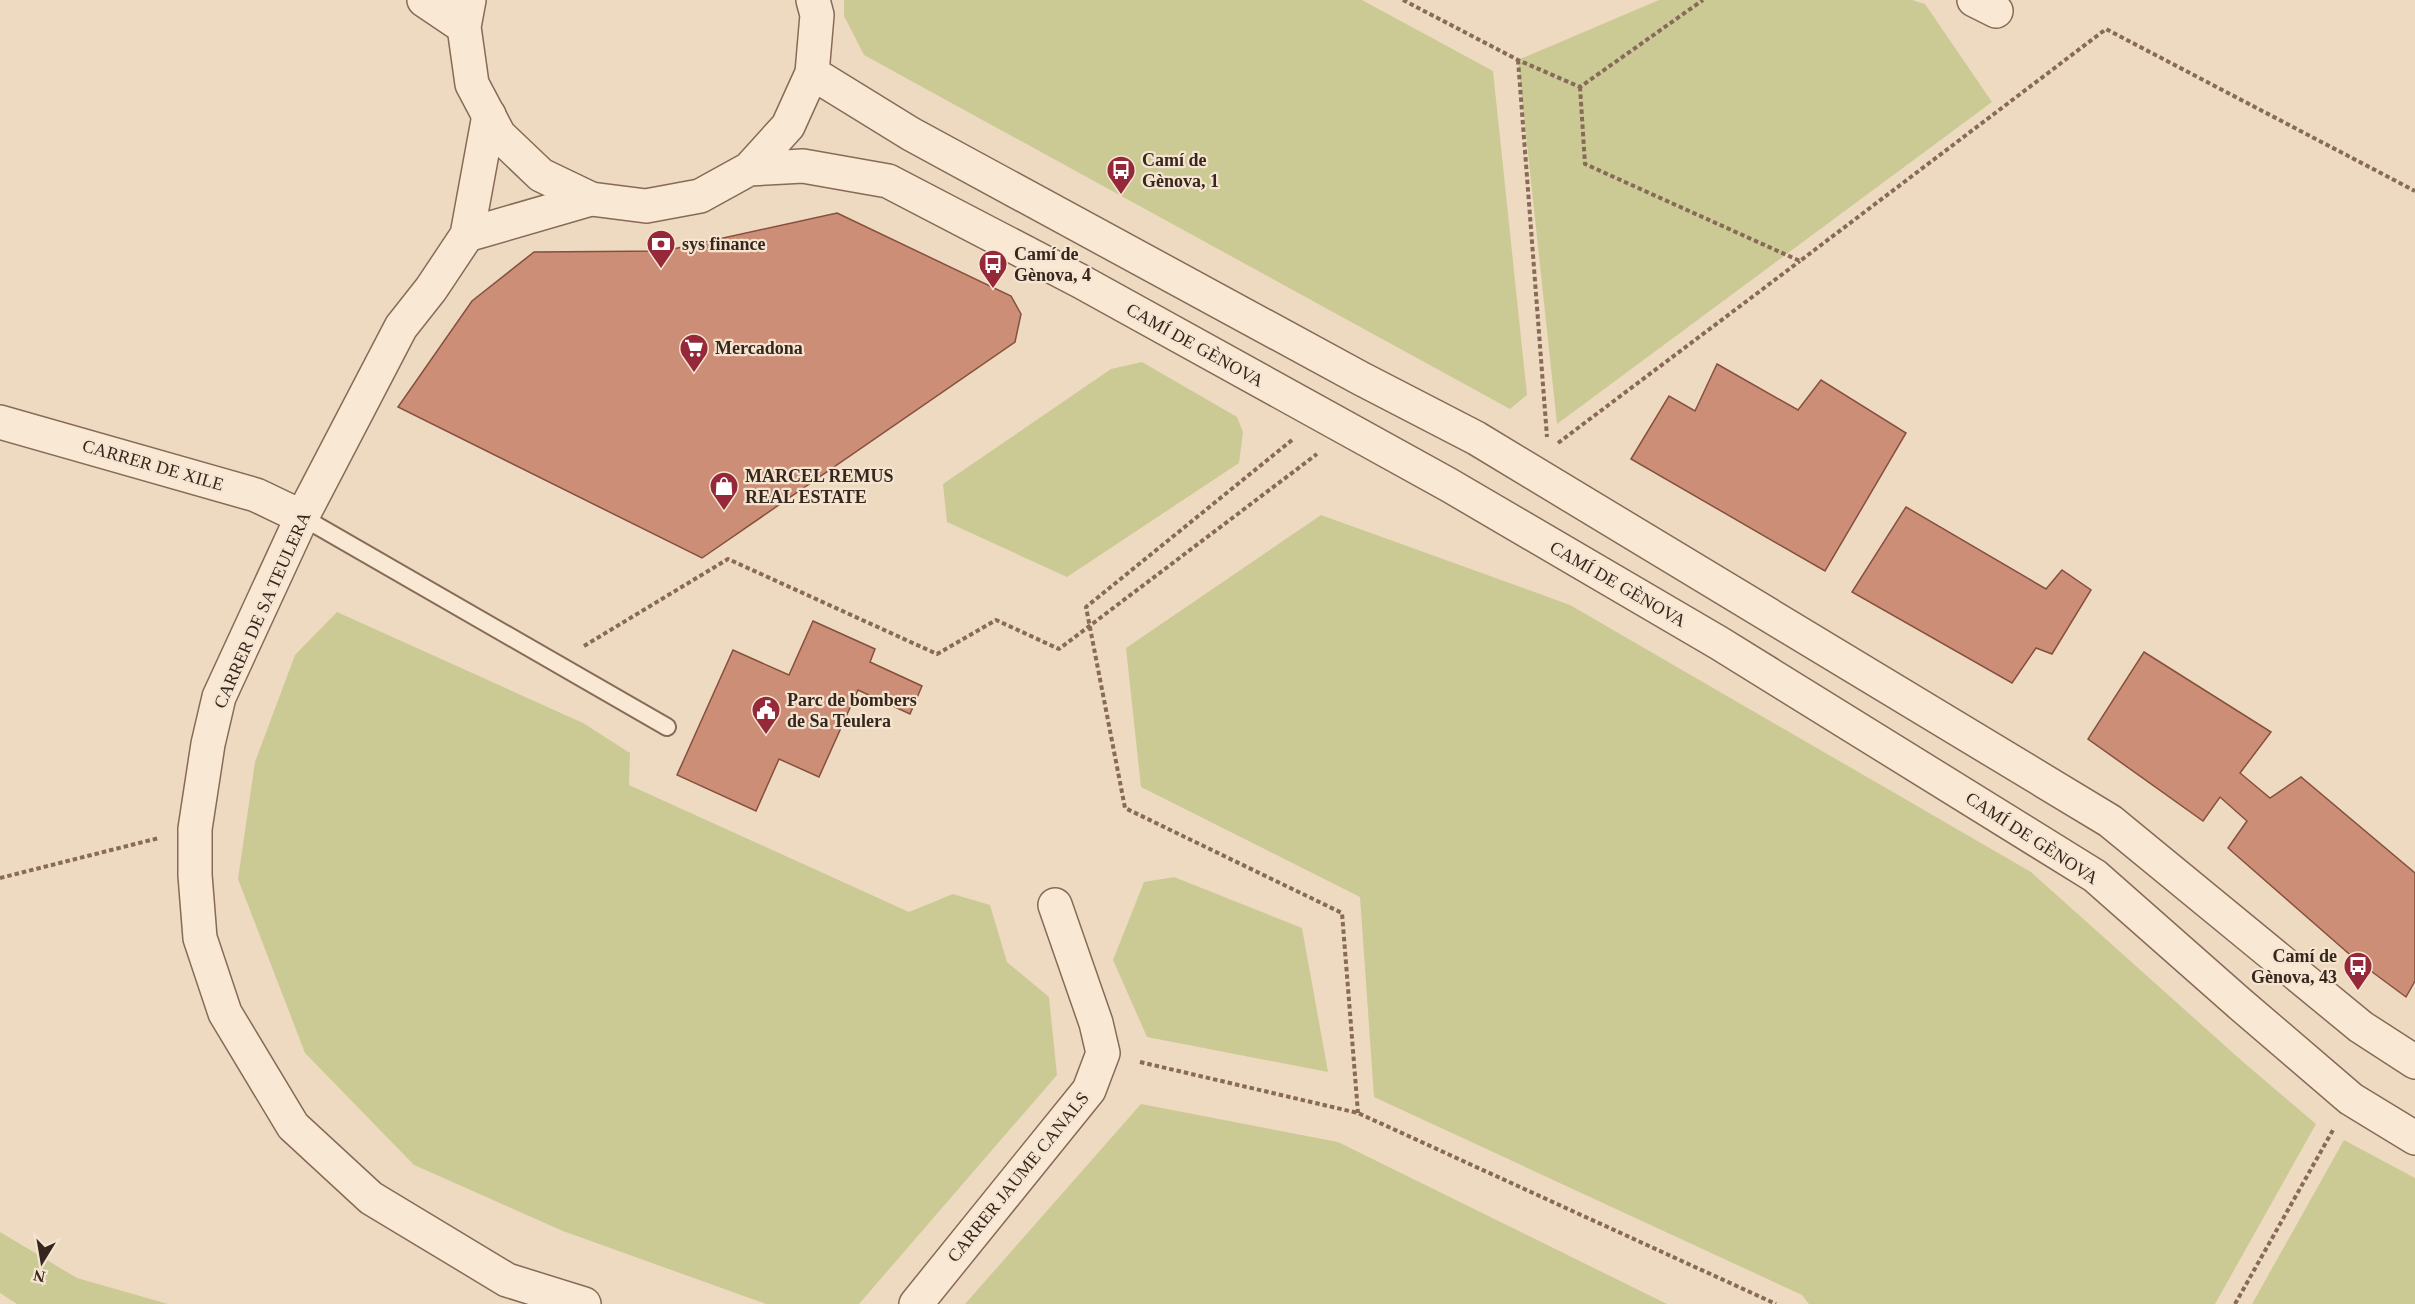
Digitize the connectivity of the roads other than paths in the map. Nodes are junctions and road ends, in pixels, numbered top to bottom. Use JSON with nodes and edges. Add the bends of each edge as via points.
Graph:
{"nodes":[{"id":1,"x":424,"y":0,"type":"edge"},
{"id":2,"x":813,"y":0,"type":"edge"},
{"id":3,"x":466,"y":13,"type":"edge"},
{"id":4,"x":812,"y":73,"type":"junction"},
{"id":5,"x":489,"y":115,"type":"junction"},
{"id":6,"x":749,"y":169,"type":"junction"},
{"id":7,"x":591,"y":199,"type":"junction"},
{"id":8,"x":467,"y":235,"type":"junction"},
{"id":9,"x":0,"y":422,"type":"edge"},
{"id":10,"x":302,"y":517,"type":"junction"},
{"id":11,"x":667,"y":727,"type":"dead end"},
{"id":12,"x":1055,"y":906,"type":"dead end"},
{"id":13,"x":2415,"y":1062,"type":"edge"},
{"id":14,"x":2415,"y":1138,"type":"edge"},
{"id":15,"x":584,"y":1304,"type":"edge"},
{"id":16,"x":916,"y":1304,"type":"edge"}],
"edges":[{"from":1,"to":3,"type":"street"},
{"from":2,"to":4,"type":"street","via":[[817,15]]},
{"from":3,"to":5,"type":"street","via":[[472,84]]},
{"from":4,"to":6,"type":"street","via":[[788,126]]},
{"from":4,"to":13,"type":"street","via":[[911,134],[1486,444],[2110,821],[2361,1027]]},
{"from":5,"to":7,"type":"street","via":[[499,135],[541,175]]},
{"from":5,"to":8,"type":"street","name":"CARRER DE SA TEULERA"},
{"from":6,"to":7,"type":"street","via":[[700,196],[646,206]]},
{"from":6,"to":14,"type":"street","name":"CAMÍ DE GÈNOVA","via":[[803,166],[888,181],[1080,281],[1449,485],[1719,643],[2095,876],[2351,1098]]},
{"from":7,"to":8,"type":"street"},
{"from":8,"to":10,"type":"street","name":"CARRER DE SA TEULERA","via":[[401,327]]},
{"from":9,"to":10,"type":"street","name":"CARRER DE XILE","via":[[256,495]]},
{"from":10,"to":11,"type":"lane"},
{"from":10,"to":15,"type":"street","name":"CARRER DE SA TEULERA","via":[[219,697],[208,744],[195,830],[195,875],[200,938],[225,1013],[293,1126],[371,1198],[507,1280]]},
{"from":12,"to":16,"type":"street","name":"CARRER JAUME CANALS","via":[[1096,1023],[1102,1053],[1089,1090]]}]}
